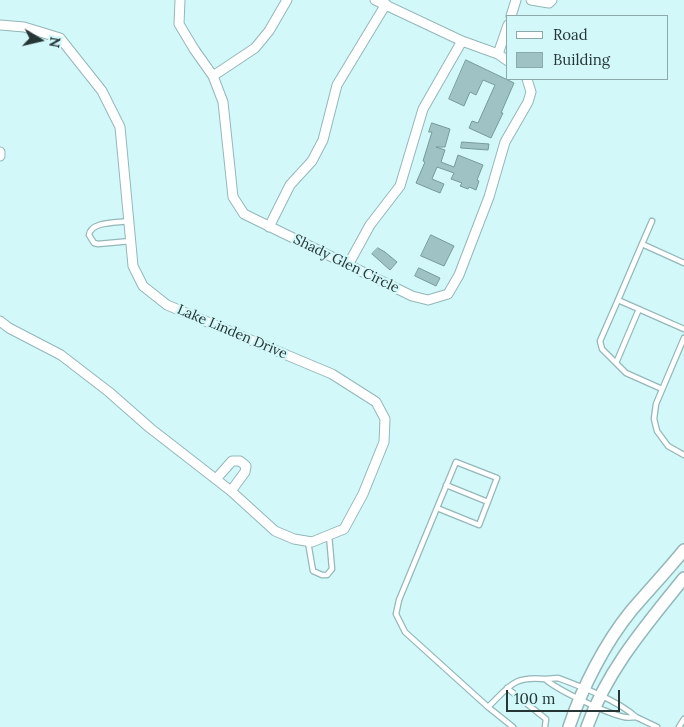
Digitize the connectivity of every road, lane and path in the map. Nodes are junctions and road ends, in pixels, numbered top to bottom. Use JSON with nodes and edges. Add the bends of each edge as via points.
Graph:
{"nodes":[{"id":1,"x":180,"y":0,"type":"edge"},
{"id":2,"x":287,"y":0,"type":"edge"},
{"id":3,"x":375,"y":0,"type":"edge"},
{"id":4,"x":516,"y":0,"type":"edge"},
{"id":5,"x":531,"y":0,"type":"edge"},
{"id":6,"x":552,"y":0,"type":"edge"},
{"id":7,"x":386,"y":4,"type":"junction"},
{"id":8,"x":511,"y":15,"type":"edge"},
{"id":9,"x":0,"y":25,"type":"edge"},
{"id":10,"x":507,"y":27,"type":"edge"},
{"id":11,"x":462,"y":41,"type":"junction"},
{"id":12,"x":498,"y":54,"type":"junction"},
{"id":13,"x":507,"y":60,"type":"edge"},
{"id":14,"x":214,"y":76,"type":"junction"},
{"id":15,"x":527,"y":80,"type":"edge"},
{"id":16,"x":0,"y":152,"type":"edge"},
{"id":17,"x":0,"y":156,"type":"edge"},
{"id":18,"x":129,"y":221,"type":"junction"},
{"id":19,"x":652,"y":221,"type":"dead end"},
{"id":20,"x":269,"y":228,"type":"junction"},
{"id":21,"x":131,"y":242,"type":"junction"},
{"id":22,"x":642,"y":244,"type":"junction"},
{"id":23,"x":684,"y":263,"type":"edge"},
{"id":24,"x":348,"y":265,"type":"junction"},
{"id":25,"x":618,"y":300,"type":"junction"},
{"id":26,"x":639,"y":309,"type":"junction"},
{"id":27,"x":0,"y":321,"type":"edge"},
{"id":28,"x":684,"y":329,"type":"edge"},
{"id":29,"x":684,"y":338,"type":"edge"},
{"id":30,"x":616,"y":363,"type":"junction"},
{"id":31,"x":662,"y":389,"type":"junction"},
{"id":32,"x":684,"y":455,"type":"edge"},
{"id":33,"x":216,"y":479,"type":"junction"},
{"id":34,"x":446,"y":485,"type":"junction"},
{"id":35,"x":231,"y":491,"type":"junction"},
{"id":36,"x":488,"y":502,"type":"junction"},
{"id":37,"x":437,"y":508,"type":"junction"},
{"id":38,"x":329,"y":535,"type":"junction"},
{"id":39,"x":308,"y":542,"type":"junction"},
{"id":40,"x":684,"y":550,"type":"edge"},
{"id":41,"x":684,"y":578,"type":"edge"},
{"id":42,"x":545,"y":679,"type":"junction"},
{"id":43,"x":507,"y":688,"type":"junction"},
{"id":44,"x":583,"y":693,"type":"junction"},
{"id":45,"x":599,"y":702,"type":"junction"},
{"id":46,"x":488,"y":707,"type":"junction"},
{"id":47,"x":636,"y":717,"type":"junction"},
{"id":48,"x":684,"y":719,"type":"edge"},
{"id":49,"x":513,"y":727,"type":"edge"},
{"id":50,"x":546,"y":727,"type":"edge"},
{"id":51,"x":569,"y":727,"type":"edge"},
{"id":52,"x":588,"y":727,"type":"edge"},
{"id":53,"x":657,"y":727,"type":"edge"},
{"id":54,"x":679,"y":727,"type":"edge"}],
"edges":[{"from":1,"to":14,"type":"street","name":"Shady Glen Circle","via":[[179,24]]},
{"from":2,"to":14,"type":"street","via":[[255,48]]},
{"from":3,"to":7,"type":"street"},
{"from":4,"to":8,"type":"street"},
{"from":5,"to":6,"type":"street","via":[[549,3]]},
{"from":7,"to":11,"type":"street"},
{"from":7,"to":20,"type":"street","via":[[337,85],[324,140],[312,161],[290,185]]},
{"from":9,"to":18,"type":"street","name":"Lake Linden Drive","via":[[24,27],[60,38],[102,91],[120,127]]},
{"from":10,"to":12,"type":"street"},
{"from":11,"to":12,"type":"street"},
{"from":11,"to":24,"type":"street","via":[[422,110],[400,186],[370,225]]},
{"from":12,"to":13,"type":"street"},
{"from":14,"to":20,"type":"street","name":"Shady Glen Circle","via":[[223,102],[233,196],[244,214]]},
{"from":15,"to":24,"type":"street","name":"Shady Glen Circle","via":[[531,92],[528,102],[505,142],[489,197],[448,294],[428,300],[412,296]]},
{"from":16,"to":17,"type":"street"},
{"from":18,"to":21,"type":"street","name":"Lake Linden Drive"},
{"from":18,"to":21,"type":"lane","via":[[95,226],[89,235],[98,244]]},
{"from":19,"to":22,"type":"lane"},
{"from":20,"to":24,"type":"street","name":"Shady Glen Circle"},
{"from":21,"to":38,"type":"street","name":"Lake Linden Drive","via":[[133,266],[143,286],[167,305],[332,374],[376,402],[385,419],[384,442],[363,494],[344,529]]},
{"from":22,"to":23,"type":"lane"},
{"from":22,"to":25,"type":"lane"},
{"from":25,"to":26,"type":"lane"},
{"from":25,"to":30,"type":"lane","via":[[600,341],[602,349]]},
{"from":26,"to":28,"type":"lane"},
{"from":26,"to":30,"type":"lane"},
{"from":27,"to":33,"type":"street","via":[[61,354]]},
{"from":29,"to":31,"type":"lane"},
{"from":30,"to":31,"type":"lane","via":[[632,376]]},
{"from":31,"to":32,"type":"lane","via":[[654,419],[657,430],[668,446]]},
{"from":33,"to":35,"type":"street"},
{"from":33,"to":35,"type":"street","via":[[232,461],[240,461],[246,466],[245,472]]},
{"from":34,"to":36,"type":"lane"},
{"from":34,"to":36,"type":"lane","via":[[456,462],[497,478]]},
{"from":34,"to":37,"type":"lane"},
{"from":35,"to":39,"type":"street","via":[[276,531]]},
{"from":36,"to":37,"type":"lane","via":[[479,525]]},
{"from":37,"to":46,"type":"lane","via":[[396,614],[405,632]]},
{"from":38,"to":39,"type":"street","name":"Lake Linden Drive"},
{"from":38,"to":39,"type":"lane","via":[[332,569],[327,575],[313,571]]},
{"from":40,"to":44,"type":"main road","via":[[631,612]]},
{"from":41,"to":45,"type":"main road","via":[[629,648]]},
{"from":42,"to":43,"type":"lane","via":[[515,681]]},
{"from":42,"to":44,"type":"lane","via":[[553,686]]},
{"from":42,"to":44,"type":"lane","via":[[558,678]]},
{"from":43,"to":46,"type":"lane"},
{"from":43,"to":50,"type":"lane","via":[[546,719]]},
{"from":44,"to":45,"type":"lane"},
{"from":44,"to":45,"type":"lane"},
{"from":44,"to":51,"type":"main road"},
{"from":45,"to":47,"type":"lane","via":[[628,709]]},
{"from":45,"to":47,"type":"lane","via":[[625,718]]},
{"from":45,"to":52,"type":"main road"},
{"from":46,"to":49,"type":"lane"},
{"from":47,"to":53,"type":"lane"},
{"from":48,"to":54,"type":"lane"}]}
